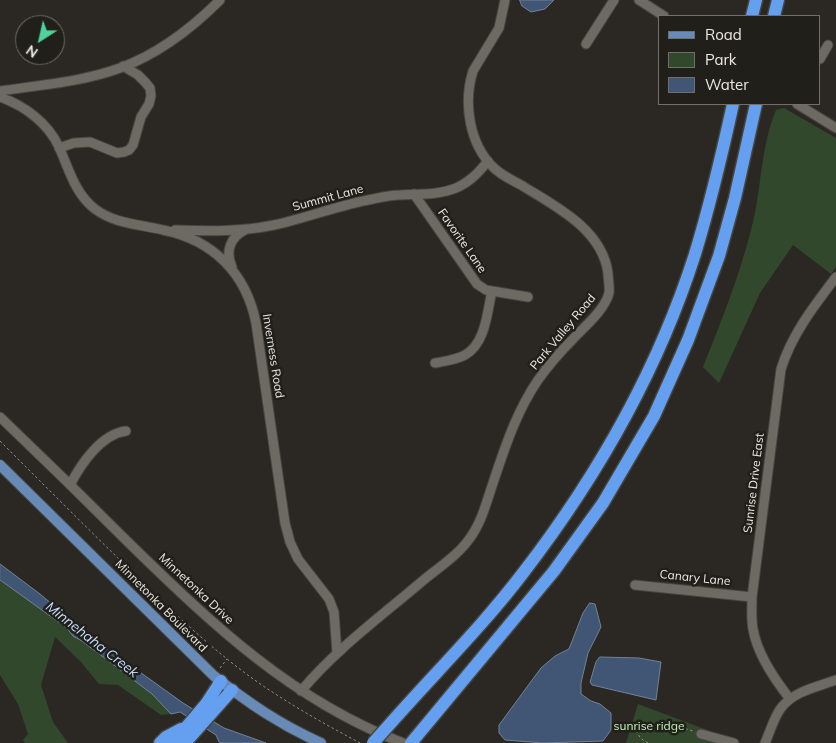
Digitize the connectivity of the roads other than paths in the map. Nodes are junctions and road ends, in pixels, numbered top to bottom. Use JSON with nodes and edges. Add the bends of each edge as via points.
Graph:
{"nodes":[{"id":1,"x":220,"y":0,"type":"edge"},
{"id":2,"x":505,"y":0,"type":"edge"},
{"id":3,"x":614,"y":0,"type":"edge"},
{"id":4,"x":639,"y":0,"type":"edge"},
{"id":5,"x":756,"y":0,"type":"edge"},
{"id":6,"x":778,"y":0,"type":"edge"},
{"id":7,"x":662,"y":15,"type":"edge"},
{"id":8,"x":752,"y":15,"type":"edge"},
{"id":9,"x":774,"y":15,"type":"edge"},
{"id":10,"x":586,"y":44,"type":"dead end"},
{"id":11,"x":828,"y":45,"type":"dead end"},
{"id":12,"x":821,"y":57,"type":"edge"},
{"id":13,"x":123,"y":66,"type":"junction"},
{"id":14,"x":0,"y":91,"type":"edge"},
{"id":15,"x":0,"y":97,"type":"edge"},
{"id":16,"x":733,"y":105,"type":"edge"},
{"id":17,"x":756,"y":105,"type":"edge"},
{"id":18,"x":799,"y":105,"type":"edge"},
{"id":19,"x":836,"y":128,"type":"edge"},
{"id":20,"x":59,"y":148,"type":"junction"},
{"id":21,"x":488,"y":161,"type":"junction"},
{"id":22,"x":414,"y":194,"type":"junction"},
{"id":23,"x":248,"y":229,"type":"junction"},
{"id":24,"x":164,"y":230,"type":"junction"},
{"id":25,"x":232,"y":268,"type":"junction"},
{"id":26,"x":836,"y":277,"type":"edge"},
{"id":27,"x":492,"y":291,"type":"junction"},
{"id":28,"x":528,"y":297,"type":"dead end"},
{"id":29,"x":435,"y":363,"type":"dead end"},
{"id":30,"x":0,"y":417,"type":"edge"},
{"id":31,"x":126,"y":431,"type":"dead end"},
{"id":32,"x":0,"y":465,"type":"edge"},
{"id":33,"x":70,"y":485,"type":"junction"},
{"id":34,"x":635,"y":584,"type":"dead end"},
{"id":35,"x":752,"y":597,"type":"junction"},
{"id":36,"x":337,"y":653,"type":"junction"},
{"id":37,"x":836,"y":680,"type":"edge"},
{"id":38,"x":221,"y":682,"type":"junction"},
{"id":39,"x":232,"y":690,"type":"junction"},
{"id":40,"x":301,"y":691,"type":"junction"},
{"id":41,"x":790,"y":698,"type":"junction"},
{"id":42,"x":188,"y":726,"type":"junction"},
{"id":43,"x":701,"y":734,"type":"road end"},
{"id":44,"x":160,"y":743,"type":"edge"},
{"id":45,"x":172,"y":743,"type":"edge"},
{"id":46,"x":185,"y":743,"type":"edge"},
{"id":47,"x":321,"y":743,"type":"edge"},
{"id":48,"x":373,"y":743,"type":"edge"},
{"id":49,"x":403,"y":743,"type":"edge"},
{"id":50,"x":411,"y":743,"type":"edge"},
{"id":51,"x":734,"y":743,"type":"edge"},
{"id":52,"x":764,"y":743,"type":"edge"}],
"edges":[{"from":1,"to":13,"type":"street","via":[[167,43]]},
{"from":2,"to":21,"type":"street","name":"Park Valley Road","via":[[499,28],[474,71],[468,91],[470,124],[475,140]]},
{"from":3,"to":10,"type":"street"},
{"from":4,"to":7,"type":"street"},
{"from":5,"to":8,"type":"highway"},
{"from":6,"to":9,"type":"highway"},
{"from":11,"to":12,"type":"street"},
{"from":13,"to":14,"type":"street","via":[[83,78]]},
{"from":13,"to":20,"type":"street","via":[[146,82],[151,96],[129,150],[117,153],[90,142]]},
{"from":15,"to":20,"type":"street","name":"Inverness Road","via":[[19,105],[39,120]]},
{"from":16,"to":48,"type":"highway","bridge":true,"via":[[694,256],[629,411],[571,507],[522,574]]},
{"from":17,"to":50,"type":"highway","via":[[719,256],[688,340],[654,416],[603,503],[570,549]]},
{"from":18,"to":19,"type":"street"},
{"from":20,"to":24,"type":"street","name":"Inverness Road","via":[[74,184],[94,208],[121,222]]},
{"from":21,"to":22,"type":"street","name":"Summit Lane","via":[[478,173],[456,188]]},
{"from":21,"to":36,"type":"street","name":"Park Valley Road","via":[[500,173],[557,206],[585,230],[606,263],[609,293],[590,322],[538,381],[523,407],[479,525],[469,540]]},
{"from":22,"to":23,"type":"street","name":"Summit Lane","via":[[348,204]]},
{"from":22,"to":27,"type":"street","name":"Favorite Lane","via":[[470,276],[477,284]]},
{"from":23,"to":24,"type":"street","name":"Summit Lane"},
{"from":23,"to":25,"type":"street","via":[[234,238],[230,245],[228,253]]},
{"from":24,"to":25,"type":"street","name":"Inverness Road","via":[[197,242]]},
{"from":25,"to":36,"type":"street","name":"Inverness Road","via":[[248,294],[256,322],[290,542],[298,559],[330,599]]},
{"from":26,"to":35,"type":"street","name":"Sunrise Drive East","via":[[794,336],[781,369]]},
{"from":27,"to":28,"type":"street","name":"Favorite Lane"},
{"from":27,"to":29,"type":"street","via":[[476,344],[460,357]]},
{"from":30,"to":33,"type":"street","name":"Minnetonka Drive"},
{"from":31,"to":33,"type":"street","via":[[112,434],[87,457]]},
{"from":32,"to":38,"type":"main road","name":"Minnetonka Boulevard"},
{"from":33,"to":40,"type":"street","name":"Minnetonka Drive","via":[[231,639]]},
{"from":34,"to":35,"type":"street","name":"Canary Lane"},
{"from":35,"to":41,"type":"street","name":"Sunrise Drive East","via":[[751,620],[757,644]]},
{"from":36,"to":40,"type":"street","name":"Park Valley Road"},
{"from":37,"to":41,"type":"street"},
{"from":38,"to":39,"type":"main road","name":"Minnetonka Boulevard"},
{"from":38,"to":42,"type":"highway"},
{"from":39,"to":46,"type":"highway"},
{"from":39,"to":47,"type":"main road","name":"Minnetonka Boulevard","via":[[276,721]]},
{"from":40,"to":49,"type":"street","name":"Minnetonka Drive","via":[[343,716]]},
{"from":41,"to":52,"type":"street","via":[[780,708]]},
{"from":42,"to":44,"type":"highway"},
{"from":42,"to":45,"type":"highway"},
{"from":43,"to":51,"type":"street"}]}
